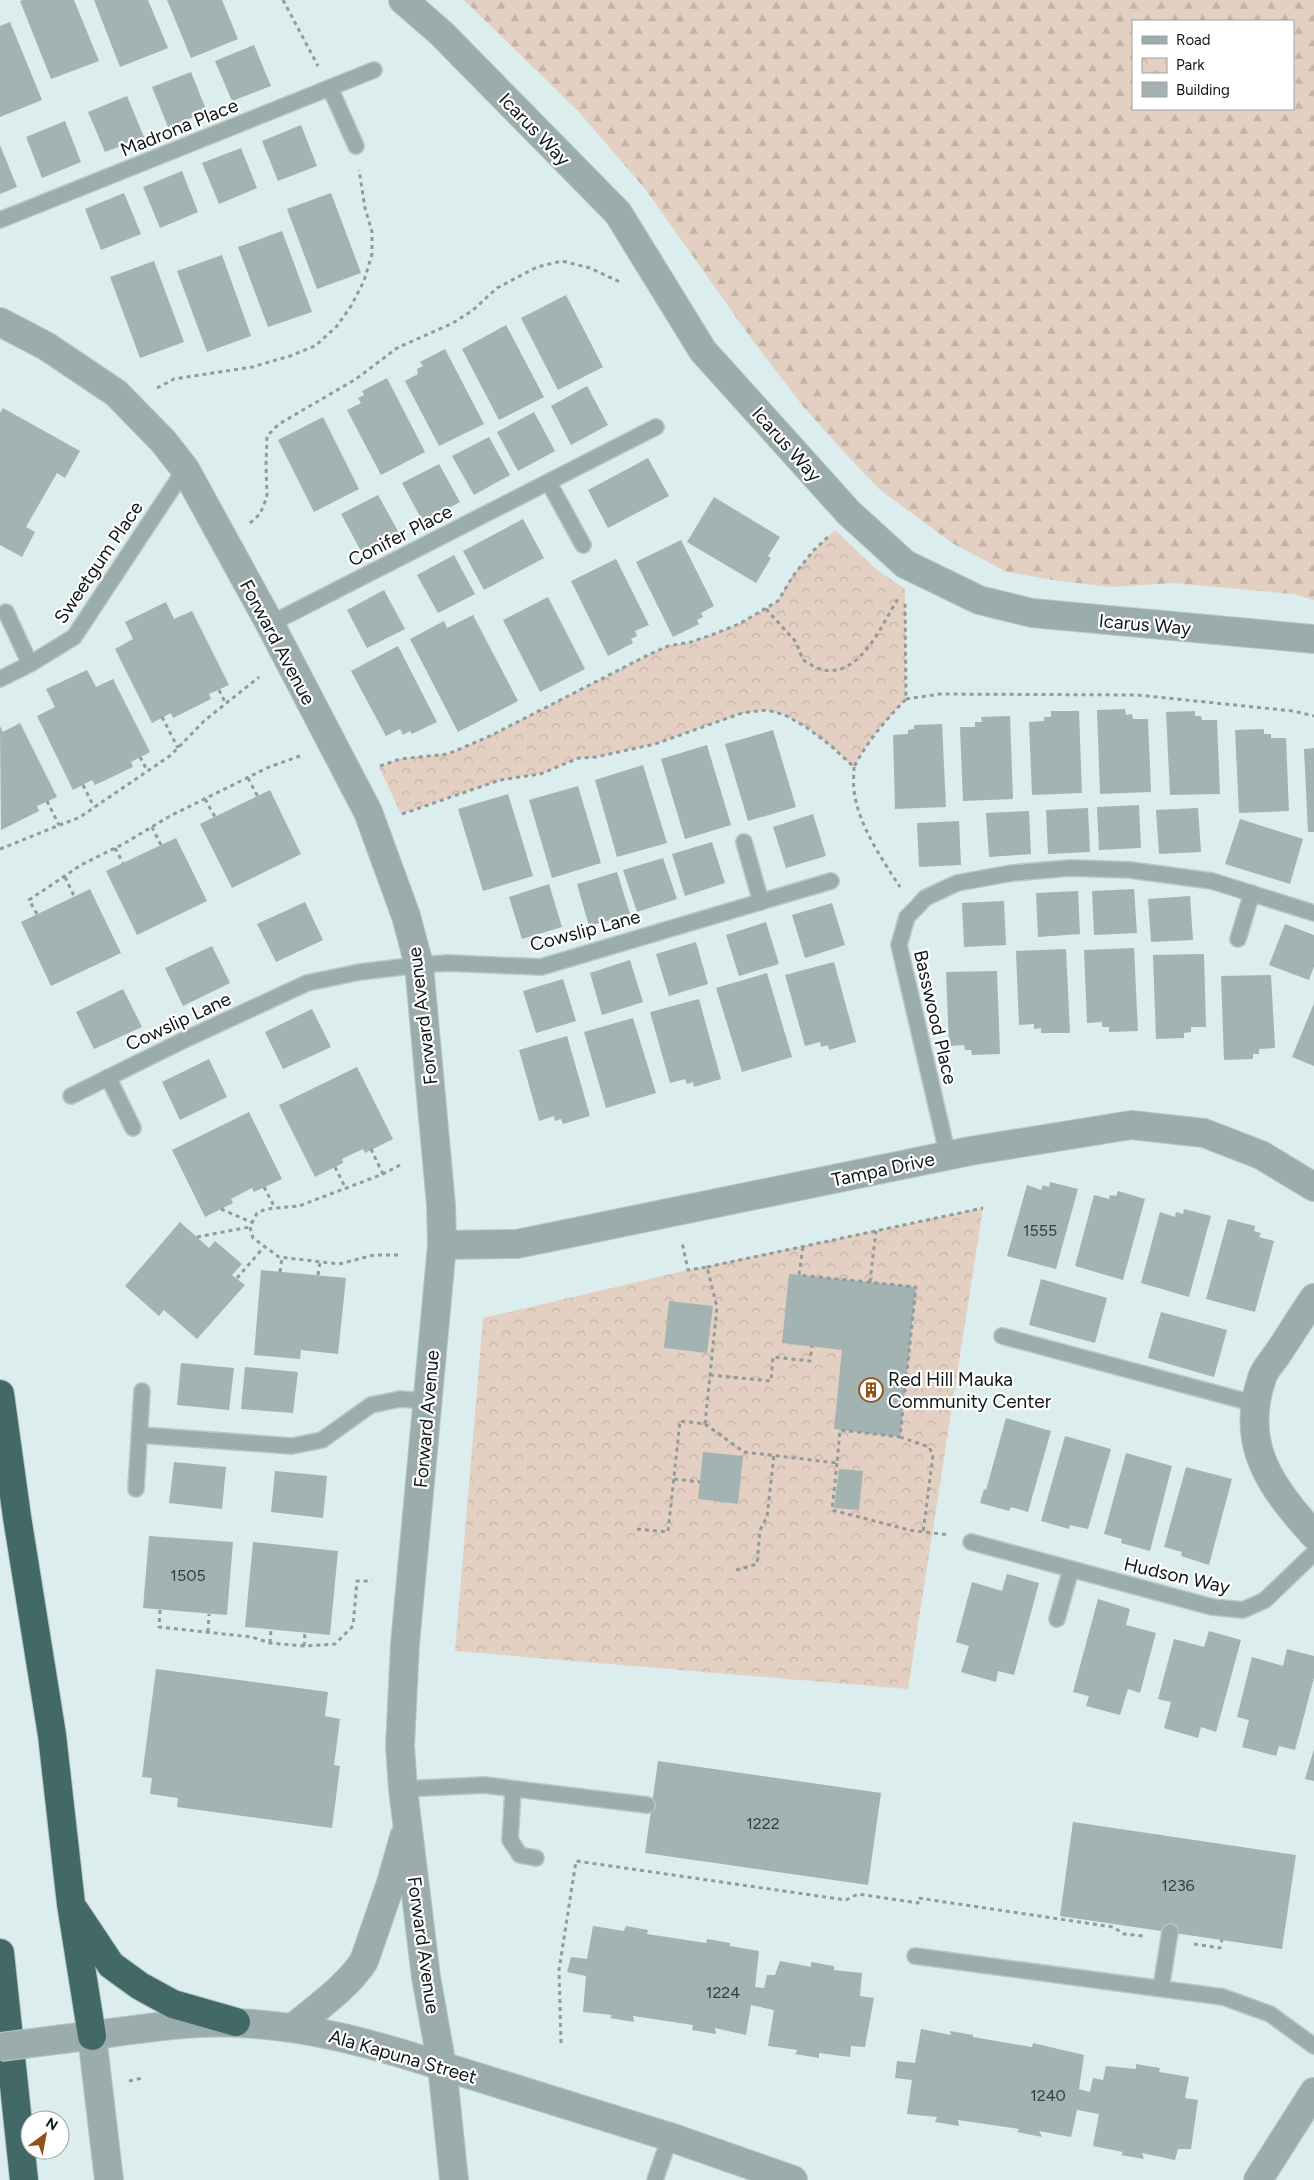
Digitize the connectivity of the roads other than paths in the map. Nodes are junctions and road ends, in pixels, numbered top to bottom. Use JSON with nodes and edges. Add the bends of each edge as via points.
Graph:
{"nodes":[{"id":1,"x":403,"y":0,"type":"edge"},
{"id":2,"x":374,"y":70,"type":"dead end"},
{"id":3,"x":330,"y":88,"type":"junction"},
{"id":4,"x":356,"y":146,"type":"road end"},
{"id":5,"x":0,"y":220,"type":"edge"},
{"id":6,"x":2,"y":326,"type":"edge"},
{"id":7,"x":656,"y":427,"type":"dead end"},
{"id":8,"x":185,"y":469,"type":"junction"},
{"id":9,"x":549,"y":483,"type":"junction"},
{"id":10,"x":583,"y":545,"type":"dead end"},
{"id":11,"x":6,"y":612,"type":"dead end"},
{"id":12,"x":270,"y":624,"type":"junction"},
{"id":13,"x":1314,"y":640,"type":"edge"},
{"id":14,"x":30,"y":664,"type":"junction"},
{"id":15,"x":0,"y":679,"type":"edge"},
{"id":16,"x":744,"y":842,"type":"dead end"},
{"id":17,"x":831,"y":881,"type":"dead end"},
{"id":18,"x":1252,"y":893,"type":"junction"},
{"id":19,"x":761,"y":902,"type":"junction"},
{"id":20,"x":1314,"y":913,"type":"edge"},
{"id":21,"x":1238,"y":939,"type":"dead end"},
{"id":22,"x":419,"y":965,"type":"junction"},
{"id":23,"x":108,"y":1077,"type":"junction"},
{"id":24,"x":71,"y":1096,"type":"dead end"},
{"id":25,"x":133,"y":1128,"type":"dead end"},
{"id":26,"x":948,"y":1156,"type":"junction"},
{"id":27,"x":1314,"y":1187,"type":"edge"},
{"id":28,"x":442,"y":1245,"type":"junction"},
{"id":29,"x":1314,"y":1298,"type":"edge"},
{"id":30,"x":1002,"y":1336,"type":"dead end"},
{"id":31,"x":142,"y":1391,"type":"dead end"},
{"id":32,"x":0,"y":1394,"type":"edge"},
{"id":33,"x":427,"y":1401,"type":"junction"},
{"id":34,"x":1256,"y":1404,"type":"junction"},
{"id":35,"x":140,"y":1435,"type":"junction"},
{"id":36,"x":136,"y":1489,"type":"dead end"},
{"id":37,"x":1314,"y":1535,"type":"edge"},
{"id":38,"x":971,"y":1542,"type":"road end"},
{"id":39,"x":1314,"y":1553,"type":"edge"},
{"id":40,"x":1071,"y":1568,"type":"junction"},
{"id":41,"x":1057,"y":1619,"type":"dead end"},
{"id":42,"x":403,"y":1789,"type":"junction"},
{"id":43,"x":514,"y":1789,"type":"junction"},
{"id":44,"x":647,"y":1805,"type":"dead end"},
{"id":45,"x":407,"y":1824,"type":"junction"},
{"id":46,"x":536,"y":1858,"type":"dead end"},
{"id":47,"x":71,"y":1904,"type":"junction"},
{"id":48,"x":1170,"y":1932,"type":"dead end"},
{"id":49,"x":0,"y":1953,"type":"edge"},
{"id":50,"x":915,"y":1956,"type":"dead end"},
{"id":51,"x":1161,"y":1988,"type":"junction"},
{"id":52,"x":236,"y":2022,"type":"junction"},
{"id":53,"x":294,"y":2027,"type":"junction"},
{"id":54,"x":92,"y":2036,"type":"junction"},
{"id":55,"x":1314,"y":2046,"type":"edge"},
{"id":56,"x":0,"y":2048,"type":"edge"},
{"id":57,"x":442,"y":2066,"type":"junction"},
{"id":58,"x":1314,"y":2092,"type":"edge"},
{"id":59,"x":670,"y":2137,"type":"junction"},
{"id":60,"x":24,"y":2180,"type":"edge"},
{"id":61,"x":109,"y":2180,"type":"edge"},
{"id":62,"x":454,"y":2180,"type":"edge"},
{"id":63,"x":655,"y":2180,"type":"edge"},
{"id":64,"x":792,"y":2180,"type":"edge"},
{"id":65,"x":1258,"y":2180,"type":"edge"}],
"edges":[{"from":1,"to":13,"type":"street","name":"Icarus Way","via":[[441,33],[618,213],[703,351],[849,513],[905,564],[979,600],[1032,613]]},
{"from":2,"to":3,"type":"lane","name":"Madrona Place"},
{"from":3,"to":4,"type":"lane"},
{"from":3,"to":5,"type":"lane","name":"Madrona Place"},
{"from":6,"to":8,"type":"street","name":"Forward Avenue","via":[[46,346],[116,393],[163,441]]},
{"from":7,"to":9,"type":"lane","name":"Conifer Place"},
{"from":8,"to":12,"type":"street","name":"Forward Avenue"},
{"from":8,"to":14,"type":"lane","name":"Sweetgum Place","via":[[74,637]]},
{"from":9,"to":10,"type":"lane"},
{"from":9,"to":12,"type":"lane","name":"Conifer Place"},
{"from":11,"to":14,"type":"lane"},
{"from":12,"to":22,"type":"street","name":"Forward Avenue","via":[[368,812],[406,916]]},
{"from":14,"to":15,"type":"lane","name":"Sweetgum Place"},
{"from":16,"to":19,"type":"lane"},
{"from":17,"to":19,"type":"lane","name":"Cowslip Lane"},
{"from":18,"to":20,"type":"lane","name":"Basswood Place"},
{"from":18,"to":21,"type":"lane"},
{"from":18,"to":26,"type":"lane","name":"Basswood Place","via":[[1212,881],[1130,870],[1070,868],[1012,873],[957,883],[925,898],[907,917],[899,945]]},
{"from":19,"to":22,"type":"lane","name":"Cowslip Lane","via":[[541,967]]},
{"from":22,"to":23,"type":"lane","name":"Cowslip Lane","via":[[307,983]]},
{"from":22,"to":28,"type":"street","name":"Forward Avenue"},
{"from":23,"to":24,"type":"lane","name":"Cowslip Lane"},
{"from":23,"to":25,"type":"lane"},
{"from":26,"to":27,"type":"street","name":"Tampa Drive","via":[[1131,1125],[1204,1133],[1261,1155]]},
{"from":26,"to":28,"type":"street","name":"Tampa Drive","via":[[517,1244]]},
{"from":28,"to":33,"type":"street","name":"Forward Avenue"},
{"from":29,"to":34,"type":"street","via":[[1262,1376]]},
{"from":30,"to":34,"type":"lane"},
{"from":31,"to":35,"type":"lane"},
{"from":32,"to":47,"type":"highway","via":[[52,1735]]},
{"from":33,"to":35,"type":"lane","via":[[400,1398],[371,1406],[322,1440],[292,1446]]},
{"from":33,"to":42,"type":"street","name":"Forward Avenue","via":[[405,1644],[400,1746]]},
{"from":34,"to":37,"type":"street","via":[[1255,1433],[1261,1461],[1278,1493]]},
{"from":35,"to":36,"type":"lane"},
{"from":38,"to":40,"type":"lane","name":"Hudson Way"},
{"from":39,"to":40,"type":"lane","name":"Hudson Way","via":[[1265,1600],[1243,1610],[1212,1606]]},
{"from":40,"to":41,"type":"lane"},
{"from":42,"to":43,"type":"lane","via":[[484,1785]]},
{"from":42,"to":45,"type":"street","name":"Forward Avenue"},
{"from":43,"to":44,"type":"lane"},
{"from":43,"to":46,"type":"lane","via":[[510,1840],[520,1855]]},
{"from":45,"to":53,"type":"street","name":"Forward Avenue","via":[[364,1961],[335,1992]]},
{"from":45,"to":57,"type":"street","name":"Forward Avenue","via":[[426,1977]]},
{"from":47,"to":52,"type":"highway","via":[[111,1965],[140,1986],[173,2004]]},
{"from":47,"to":54,"type":"highway"},
{"from":48,"to":51,"type":"lane"},
{"from":49,"to":60,"type":"highway"},
{"from":50,"to":51,"type":"lane"},
{"from":51,"to":55,"type":"lane","via":[[1223,1996],[1270,2014]]},
{"from":52,"to":53,"type":"street","name":"Ala Kapuna Street"},
{"from":52,"to":54,"type":"street","name":"Ala Kapuna Street"},
{"from":53,"to":57,"type":"street","name":"Ala Kapuna Street","via":[[374,2045]]},
{"from":54,"to":56,"type":"street","name":"Ala Kapuna Street","bridge":true},
{"from":54,"to":61,"type":"street"},
{"from":57,"to":59,"type":"street","name":"Ala Kapuna Street"},
{"from":57,"to":62,"type":"street","name":"Forward Avenue"},
{"from":58,"to":65,"type":"street"},
{"from":59,"to":63,"type":"lane"},
{"from":59,"to":64,"type":"street","name":"Ala Kapuna Street"}]}
